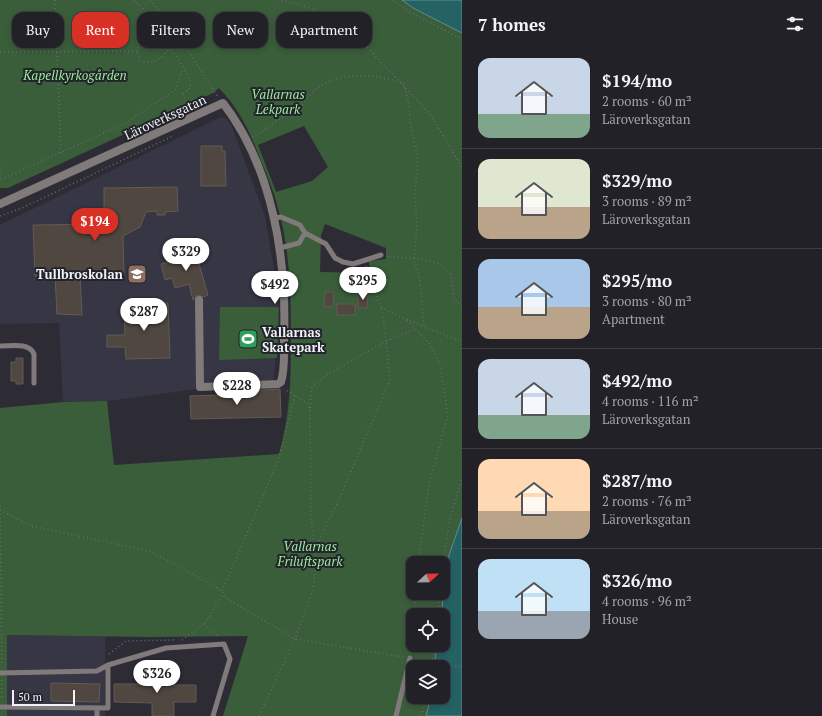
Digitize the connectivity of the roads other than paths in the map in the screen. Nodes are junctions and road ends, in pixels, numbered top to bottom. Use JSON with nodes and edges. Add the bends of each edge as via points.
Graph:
{"nodes":[{"id":1,"x":0,"y":204,"type":"edge"},
{"id":2,"x":274,"y":218,"type":"junction"},
{"id":3,"x":305,"y":233,"type":"junction"},
{"id":4,"x":280,"y":248,"type":"junction"},
{"id":5,"x":381,"y":255,"type":"road end"},
{"id":6,"x":199,"y":300,"type":"dead end"},
{"id":7,"x":0,"y":346,"type":"edge"},
{"id":8,"x":34,"y":383,"type":"dead end"},
{"id":9,"x":410,"y":658,"type":"road end"},
{"id":10,"x":108,"y":665,"type":"junction"},
{"id":11,"x":1,"y":672,"type":"edge"},
{"id":12,"x":1,"y":707,"type":"edge"},
{"id":13,"x":97,"y":708,"type":"junction"},
{"id":14,"x":97,"y":716,"type":"edge"},
{"id":15,"x":213,"y":716,"type":"edge"},
{"id":16,"x":396,"y":716,"type":"edge"}],
"edges":[{"from":1,"to":2,"type":"street","name":"Läroverksgatan","via":[[224,102],[247,140],[268,194]]},
{"from":2,"to":3,"type":"lane","via":[[290,219],[300,225]]},
{"from":2,"to":4,"type":"street","name":"Läroverksgatan"},
{"from":3,"to":4,"type":"lane","via":[[299,243]]},
{"from":3,"to":5,"type":"lane","via":[[326,244],[335,258],[343,262],[352,264]]},
{"from":4,"to":6,"type":"street","name":"Läroverksgatan","via":[[285,323],[283,378],[278,384],[200,387]]},
{"from":7,"to":8,"type":"lane","via":[[25,346],[32,350]]},
{"from":9,"to":16,"type":"lane"},
{"from":10,"to":11,"type":"lane","via":[[97,671]]},
{"from":10,"to":13,"type":"lane","via":[[108,708]]},
{"from":10,"to":15,"type":"lane","via":[[166,648],[224,644],[230,659]]},
{"from":12,"to":13,"type":"lane"},
{"from":13,"to":14,"type":"lane"}]}
